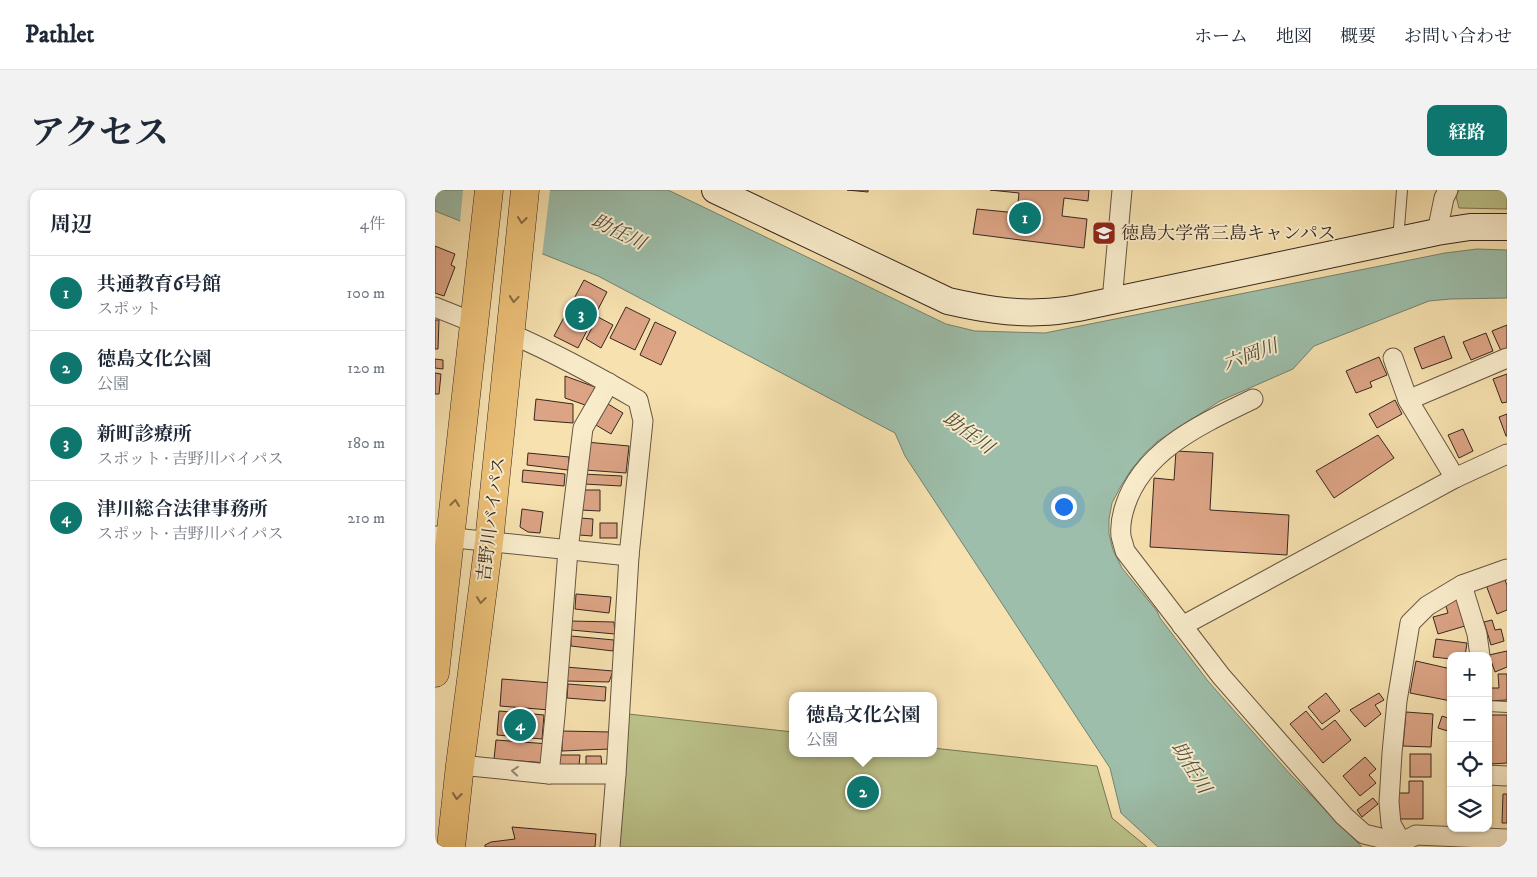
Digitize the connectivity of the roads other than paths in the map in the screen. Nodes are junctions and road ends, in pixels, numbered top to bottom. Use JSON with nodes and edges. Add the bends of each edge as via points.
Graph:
{"nodes":[{"id":1,"x":489,"y":190,"type":"edge"},
{"id":2,"x":525,"y":190,"type":"edge"},
{"id":3,"x":715,"y":190,"type":"edge"},
{"id":4,"x":1122,"y":190,"type":"edge"},
{"id":5,"x":1402,"y":190,"type":"edge"},
{"id":6,"x":1447,"y":190,"type":"edge"},
{"id":7,"x":1507,"y":227,"type":"edge"},
{"id":8,"x":1437,"y":232,"type":"junction"},
{"id":9,"x":1398,"y":241,"type":"junction"},
{"id":10,"x":1112,"y":301,"type":"junction"},
{"id":11,"x":435,"y":307,"type":"edge"},
{"id":12,"x":475,"y":324,"type":"junction"},
{"id":13,"x":511,"y":334,"type":"junction"},
{"id":14,"x":1393,"y":358,"type":"dead end"},
{"id":15,"x":1507,"y":358,"type":"edge"},
{"id":16,"x":609,"y":383,"type":"junction"},
{"id":17,"x":1253,"y":399,"type":"dead end"},
{"id":18,"x":1408,"y":400,"type":"junction"},
{"id":19,"x":1507,"y":454,"type":"edge"},
{"id":20,"x":1455,"y":478,"type":"junction"},
{"id":21,"x":443,"y":537,"type":"edge"},
{"id":22,"x":489,"y":542,"type":"junction"},
{"id":23,"x":568,"y":550,"type":"junction"},
{"id":24,"x":629,"y":556,"type":"junction"},
{"id":25,"x":1507,"y":569,"type":"edge"},
{"id":26,"x":1462,"y":586,"type":"junction"},
{"id":27,"x":1182,"y":626,"type":"junction"},
{"id":28,"x":1479,"y":652,"type":"edge"},
{"id":29,"x":435,"y":673,"type":"edge"},
{"id":30,"x":1492,"y":706,"type":"edge"},
{"id":31,"x":1507,"y":707,"type":"edge"},
{"id":32,"x":460,"y":765,"type":"junction"},
{"id":33,"x":549,"y":774,"type":"junction"},
{"id":34,"x":616,"y":774,"type":"junction"},
{"id":35,"x":1492,"y":775,"type":"edge"},
{"id":36,"x":1507,"y":776,"type":"edge"},
{"id":37,"x":1507,"y":839,"type":"edge"},
{"id":38,"x":1400,"y":846,"type":"edge"},
{"id":39,"x":451,"y":847,"type":"edge"},
{"id":40,"x":610,"y":847,"type":"edge"}],
"edges":[{"from":1,"to":12,"type":"highway"},
{"from":2,"to":13,"type":"highway","name":"吉野川バイパス","one_way":true},
{"from":3,"to":10,"type":"street","via":[[948,301],[1010,312],[1042,312]]},
{"from":4,"to":10,"type":"street"},
{"from":5,"to":9,"type":"lane"},
{"from":6,"to":8,"type":"street"},
{"from":7,"to":8,"type":"street","via":[[1470,226]]},
{"from":8,"to":9,"type":"street"},
{"from":9,"to":10,"type":"street"},
{"from":11,"to":12,"type":"street"},
{"from":21,"to":12,"type":"highway","one_way":true},
{"from":13,"to":16,"type":"street"},
{"from":13,"to":22,"type":"highway","name":"吉野川バイパス"},
{"from":14,"to":18,"type":"street"},
{"from":15,"to":18,"type":"street"},
{"from":16,"to":23,"type":"street","via":[[583,428]]},
{"from":16,"to":24,"type":"street","via":[[638,400],[643,421]]},
{"from":17,"to":27,"type":"street","via":[[1170,446],[1135,482],[1127,499],[1121,536],[1125,551]]},
{"from":18,"to":20,"type":"street"},
{"from":19,"to":20,"type":"street"},
{"from":20,"to":27,"type":"street"},
{"from":21,"to":22,"type":"street"},
{"from":21,"to":29,"type":"highway"},
{"from":22,"to":23,"type":"street"},
{"from":22,"to":32,"type":"highway","name":"吉野川バイパス","one_way":true},
{"from":23,"to":24,"type":"street"},
{"from":23,"to":33,"type":"street"},
{"from":24,"to":34,"type":"street"},
{"from":25,"to":26,"type":"street"},
{"from":26,"to":28,"type":"street"},
{"from":26,"to":38,"type":"street","via":[[1427,606],[1410,623],[1397,701],[1389,802],[1391,824]]},
{"from":27,"to":38,"type":"street","via":[[1221,676],[1344,816],[1364,834]]},
{"from":30,"to":31,"type":"lane"},
{"from":33,"to":32,"type":"street","one_way":true},
{"from":32,"to":39,"type":"highway","name":"吉野川バイパス","one_way":true},
{"from":33,"to":34,"type":"street"},
{"from":34,"to":40,"type":"street"},
{"from":35,"to":36,"type":"street"},
{"from":37,"to":38,"type":"street","via":[[1416,835]]}]}
